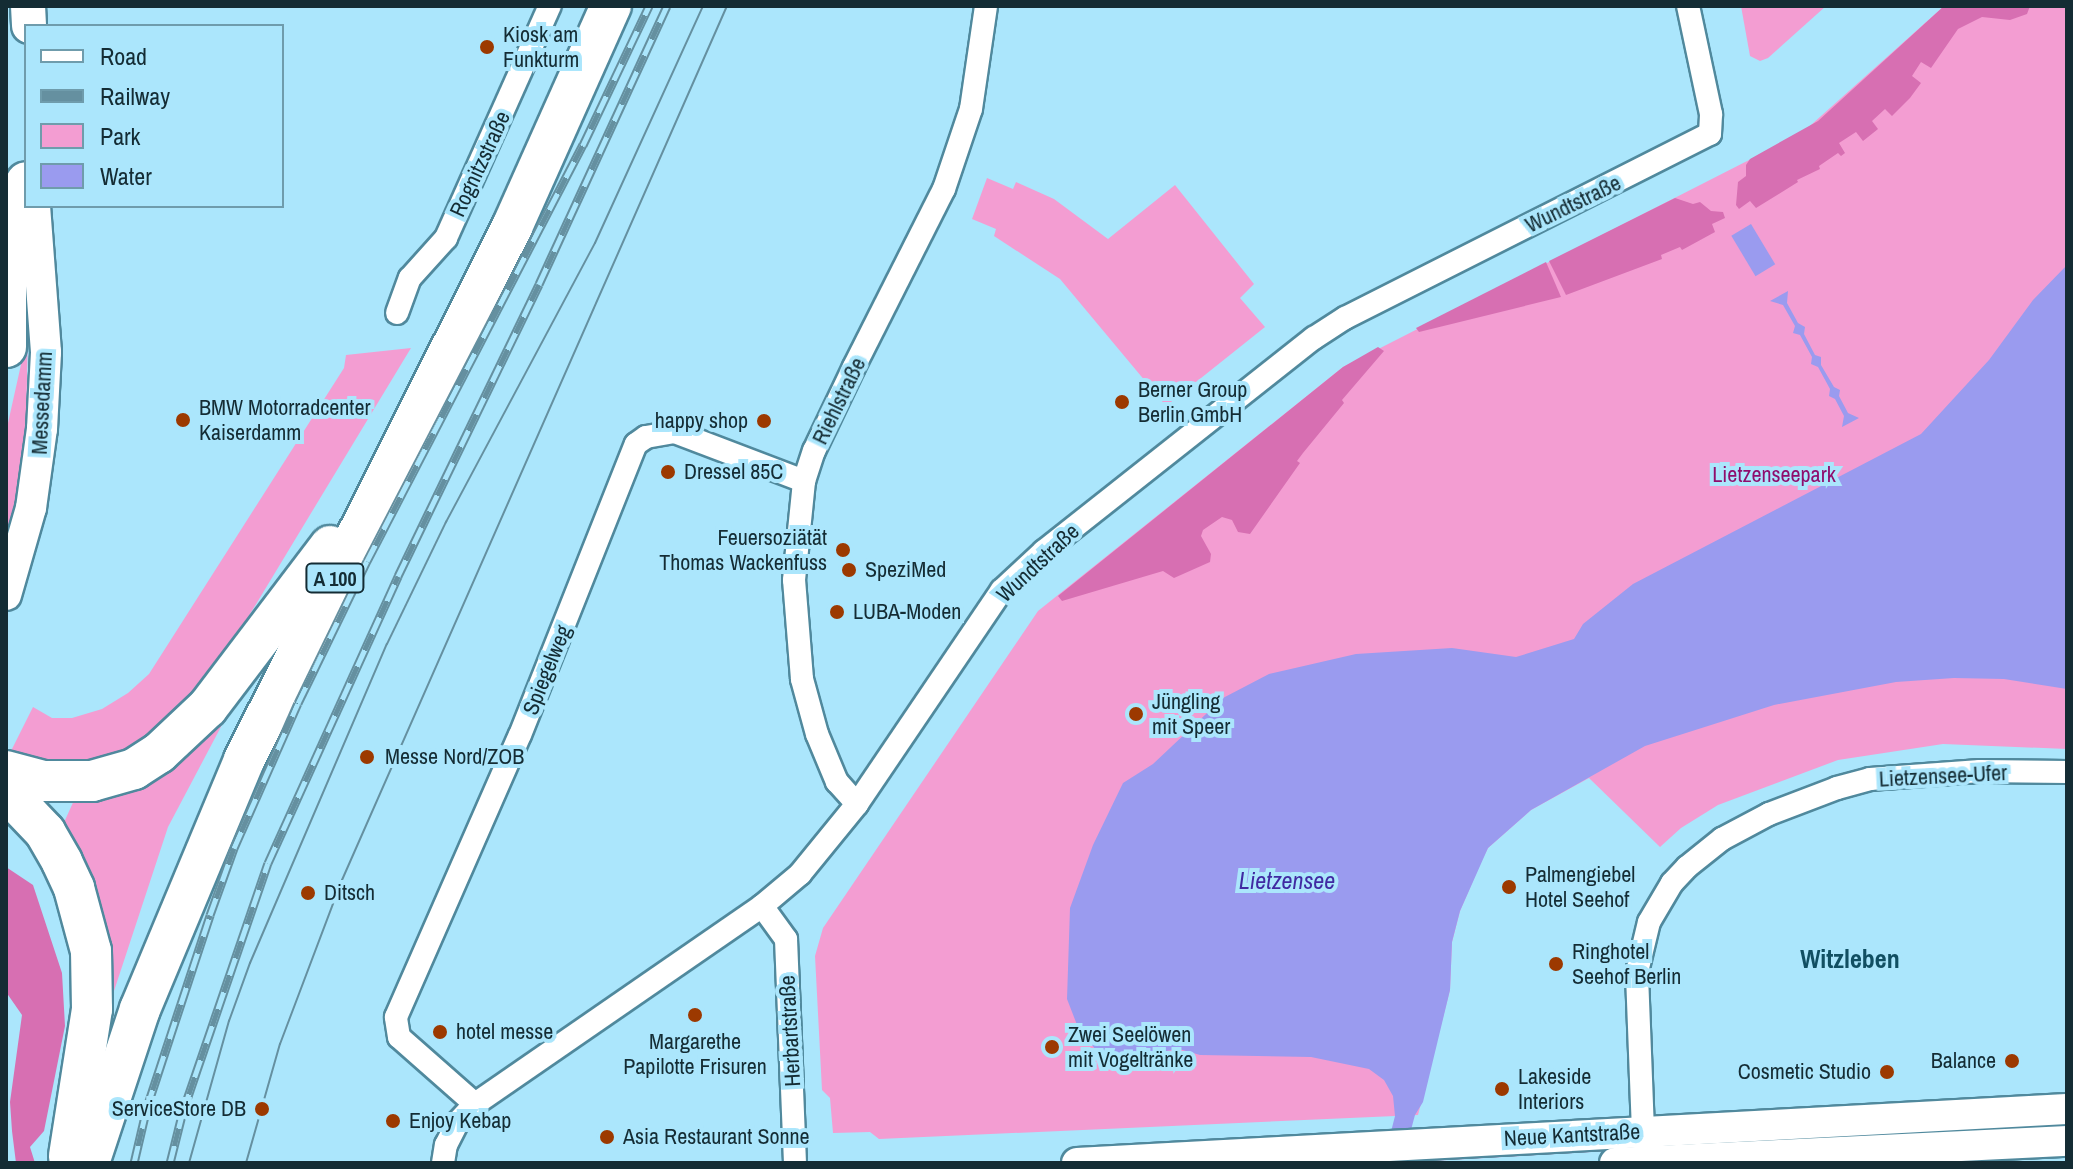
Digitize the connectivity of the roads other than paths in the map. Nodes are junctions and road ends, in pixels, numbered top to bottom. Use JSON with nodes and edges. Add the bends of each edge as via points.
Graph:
{"nodes":[{"id":1,"x":550,"y":6,"type":"edge"},
{"id":2,"x":586,"y":6,"type":"edge"},
{"id":3,"x":611,"y":6,"type":"edge"},
{"id":4,"x":986,"y":6,"type":"edge"},
{"id":5,"x":1688,"y":6,"type":"edge"},
{"id":6,"x":24,"y":189,"type":"edge"},
{"id":7,"x":35,"y":208,"type":"edge"},
{"id":8,"x":7,"y":244,"type":"edge"},
{"id":9,"x":397,"y":313,"type":"dead end"},
{"id":10,"x":6,"y":347,"type":"edge"},
{"id":11,"x":804,"y":481,"type":"junction"},
{"id":12,"x":330,"y":546,"type":"junction"},
{"id":13,"x":6,"y":595,"type":"edge"},
{"id":14,"x":6,"y":771,"type":"edge"},
{"id":15,"x":2067,"y":772,"type":"edge"},
{"id":16,"x":6,"y":791,"type":"edge"},
{"id":17,"x":857,"y":804,"type":"junction"},
{"id":18,"x":762,"y":906,"type":"junction"},
{"id":19,"x":475,"y":1104,"type":"junction"},
{"id":20,"x":2066,"y":1124,"type":"edge"},
{"id":21,"x":1643,"y":1131,"type":"junction"},
{"id":22,"x":1652,"y":1162,"type":"edge"},
{"id":23,"x":68,"y":1163,"type":"edge"},
{"id":24,"x":89,"y":1163,"type":"edge"},
{"id":25,"x":443,"y":1163,"type":"edge"},
{"id":26,"x":795,"y":1163,"type":"edge"},
{"id":27,"x":1077,"y":1163,"type":"edge"},
{"id":28,"x":1615,"y":1163,"type":"edge"}],
"edges":[{"from":1,"to":9,"type":"street","name":"Rognitzstraße","via":[[446,238],[410,278]]},
{"from":2,"to":12,"type":"highway","number":"A 100","via":[[406,400]]},
{"from":3,"to":24,"type":"highway","number":"A 100","via":[[512,227],[244,760],[140,1009]]},
{"from":4,"to":11,"type":"street","name":"Riehlstraße","via":[[971,109],[955,161]]},
{"from":5,"to":17,"type":"street","name":"Wundtstraße","via":[[1711,114],[1710,134],[1383,298],[1302,347],[1002,590]]},
{"from":6,"to":8,"type":"highway"},
{"from":7,"to":13,"type":"main road","name":"Messedamm","via":[[46,352],[42,429],[31,508]]},
{"from":8,"to":10,"type":"highway"},
{"from":11,"to":17,"type":"street","name":"Riehlstraße","via":[[794,580],[802,679],[837,782]]},
{"from":11,"to":19,"type":"street","name":"Spiegelweg","via":[[675,432],[636,444],[520,735],[396,1017],[399,1037]]},
{"from":12,"to":14,"type":"highway","via":[[208,707],[159,753],[134,769],[92,781],[43,781]]},
{"from":12,"to":23,"type":"highway","number":"A 100","via":[[222,764],[126,993]]},
{"from":15,"to":21,"type":"street","name":"Lietzensee-Ufer","via":[[1980,771],[1870,779],[1769,814],[1705,851],[1672,883],[1642,941],[1637,996]]},
{"from":16,"to":23,"type":"highway","via":[[45,832],[62,862],[91,951],[92,1009]]},
{"from":17,"to":18,"type":"street","name":"Wundtstraße","via":[[800,874]]},
{"from":18,"to":19,"type":"street","name":"Wundtstraße"},
{"from":18,"to":26,"type":"street","name":"Herbartstraße","via":[[786,939]]},
{"from":19,"to":25,"type":"street","name":"Wundtstraße","via":[[457,1123]]},
{"from":20,"to":21,"type":"main road","name":"Neue Kantstraße"},
{"from":20,"to":22,"type":"main road","name":"Neue Kantstraße"},
{"from":21,"to":22,"type":"street","name":"Lietzensee-Ufer"},
{"from":21,"to":27,"type":"main road","name":"Neue Kantstraße"},
{"from":22,"to":28,"type":"main road","name":"Neue Kantstraße"}]}
